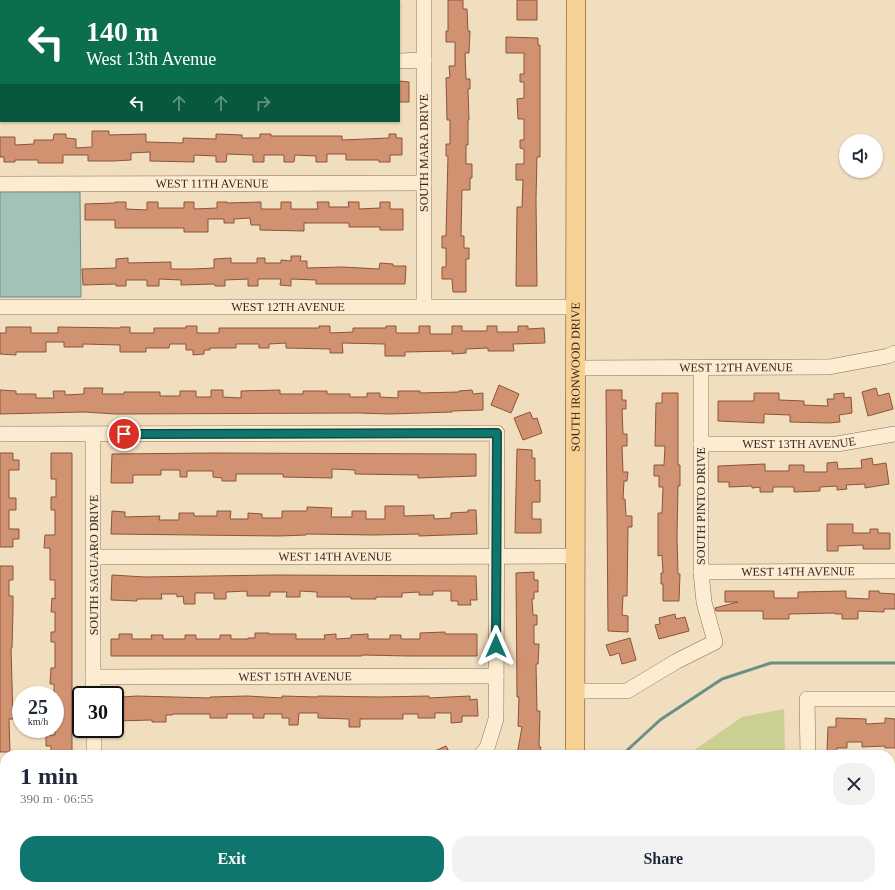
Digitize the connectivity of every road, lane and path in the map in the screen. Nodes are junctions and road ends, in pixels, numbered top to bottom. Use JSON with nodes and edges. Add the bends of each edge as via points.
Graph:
{"nodes":[{"id":1,"x":424,"y":0,"type":"edge"},
{"id":2,"x":576,"y":0,"type":"edge"},
{"id":3,"x":400,"y":60,"type":"edge"},
{"id":4,"x":424,"y":60,"type":"junction"},
{"id":5,"x":424,"y":183,"type":"junction"},
{"id":6,"x":0,"y":184,"type":"edge"},
{"id":7,"x":424,"y":306,"type":"junction"},
{"id":8,"x":0,"y":307,"type":"edge"},
{"id":9,"x":575,"y":307,"type":"junction"},
{"id":10,"x":895,"y":353,"type":"edge"},
{"id":11,"x":576,"y":368,"type":"junction"},
{"id":12,"x":701,"y":368,"type":"junction"},
{"id":13,"x":0,"y":434,"type":"edge"},
{"id":14,"x":93,"y":434,"type":"junction"},
{"id":15,"x":895,"y":434,"type":"edge"},
{"id":16,"x":701,"y":444,"type":"junction"},
{"id":17,"x":496,"y":556,"type":"junction"},
{"id":18,"x":576,"y":556,"type":"junction"},
{"id":19,"x":94,"y":557,"type":"junction"},
{"id":20,"x":895,"y":571,"type":"edge"},
{"id":21,"x":701,"y":572,"type":"junction"},
{"id":22,"x":496,"y":676,"type":"junction"},
{"id":23,"x":93,"y":677,"type":"junction"},
{"id":24,"x":94,"y":686,"type":"edge"},
{"id":25,"x":575,"y":691,"type":"junction"},
{"id":26,"x":895,"y":699,"type":"edge"},
{"id":27,"x":94,"y":738,"type":"edge"},
{"id":28,"x":94,"y":750,"type":"edge"},
{"id":29,"x":486,"y":750,"type":"edge"},
{"id":30,"x":576,"y":750,"type":"edge"},
{"id":31,"x":808,"y":750,"type":"edge"}],
"edges":[{"from":1,"to":4,"type":"street","name":"SOUTH MARA DRIVE"},
{"from":2,"to":9,"type":"main road","name":"SOUTH IRONWOOD DRIVE"},
{"from":3,"to":4,"type":"street"},
{"from":4,"to":5,"type":"street","name":"SOUTH MARA DRIVE"},
{"from":5,"to":6,"type":"street","name":"WEST 11TH AVENUE"},
{"from":5,"to":7,"type":"street","name":"SOUTH MARA DRIVE"},
{"from":7,"to":8,"type":"street","name":"WEST 12TH AVENUE"},
{"from":7,"to":9,"type":"street","name":"WEST 12TH AVENUE"},
{"from":9,"to":11,"type":"main road","name":"SOUTH IRONWOOD DRIVE"},
{"from":10,"to":12,"type":"street","name":"WEST 12TH AVENUE","via":[[829,367]]},
{"from":11,"to":12,"type":"street","name":"WEST 12TH AVENUE"},
{"from":11,"to":18,"type":"main road","name":"SOUTH IRONWOOD DRIVE"},
{"from":12,"to":16,"type":"street","name":"SOUTH PINTO DRIVE"},
{"from":13,"to":14,"type":"street"},
{"from":14,"to":17,"type":"street","via":[[497,433]]},
{"from":14,"to":19,"type":"street","name":"SOUTH SAGUARO DRIVE"},
{"from":15,"to":16,"type":"street","name":"WEST 13TH AVENUE","via":[[837,444]]},
{"from":16,"to":21,"type":"street","name":"SOUTH PINTO DRIVE"},
{"from":17,"to":18,"type":"street","name":"WEST 14TH AVENUE"},
{"from":17,"to":19,"type":"street","name":"WEST 14TH AVENUE"},
{"from":17,"to":22,"type":"street"},
{"from":18,"to":25,"type":"main road","name":"SOUTH IRONWOOD DRIVE"},
{"from":19,"to":23,"type":"street","name":"SOUTH SAGUARO DRIVE"},
{"from":20,"to":21,"type":"street","name":"WEST 14TH AVENUE"},
{"from":21,"to":25,"type":"street","name":"SOUTH PINTO DRIVE","via":[[704,602],[715,642],[627,691]]},
{"from":22,"to":23,"type":"street","name":"WEST 15TH AVENUE"},
{"from":22,"to":29,"type":"street","via":[[496,720]]},
{"from":23,"to":24,"type":"street","name":"SOUTH SAGUARO DRIVE"},
{"from":25,"to":30,"type":"main road","name":"SOUTH IRONWOOD DRIVE"},
{"from":26,"to":31,"type":"street","via":[[807,699]]},
{"from":27,"to":28,"type":"street"}]}
